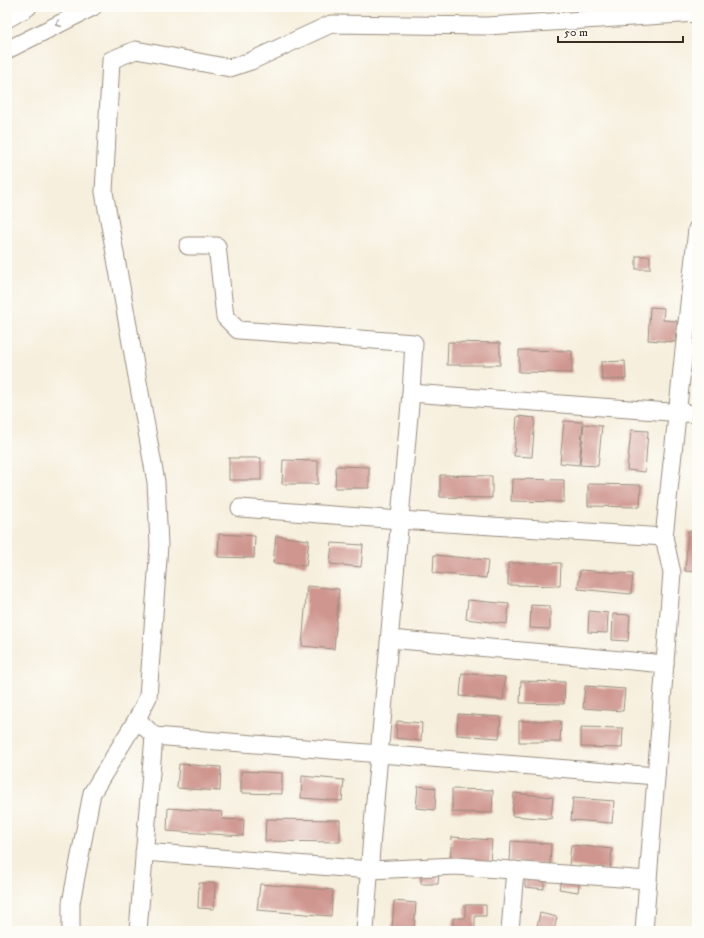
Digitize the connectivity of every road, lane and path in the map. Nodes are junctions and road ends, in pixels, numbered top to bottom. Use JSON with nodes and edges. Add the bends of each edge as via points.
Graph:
{"nodes":[{"id":1,"x":28,"y":7,"type":"edge"},
{"id":2,"x":93,"y":7,"type":"edge"},
{"id":3,"x":697,"y":14,"type":"edge"},
{"id":4,"x":7,"y":19,"type":"edge"},
{"id":5,"x":7,"y":50,"type":"edge"},
{"id":6,"x":697,"y":229,"type":"edge"},
{"id":7,"x":188,"y":246,"type":"dead end"},
{"id":8,"x":412,"y":393,"type":"junction"},
{"id":9,"x":676,"y":412,"type":"junction"},
{"id":10,"x":697,"y":414,"type":"edge"},
{"id":11,"x":240,"y":508,"type":"dead end"},
{"id":12,"x":400,"y":520,"type":"junction"},
{"id":13,"x":664,"y":537,"type":"junction"},
{"id":14,"x":390,"y":639,"type":"junction"},
{"id":15,"x":665,"y":664,"type":"junction"},
{"id":16,"x":138,"y":719,"type":"junction"},
{"id":17,"x":154,"y":736,"type":"junction"},
{"id":18,"x":380,"y":754,"type":"junction"},
{"id":19,"x":656,"y":776,"type":"junction"},
{"id":20,"x":144,"y":852,"type":"junction"},
{"id":21,"x":370,"y":870,"type":"junction"},
{"id":22,"x":515,"y":870,"type":"junction"},
{"id":23,"x":648,"y":880,"type":"junction"},
{"id":24,"x":70,"y":931,"type":"edge"},
{"id":25,"x":138,"y":931,"type":"edge"},
{"id":26,"x":365,"y":931,"type":"edge"},
{"id":27,"x":510,"y":931,"type":"edge"},
{"id":28,"x":644,"y":931,"type":"edge"}],
"edges":[{"from":1,"to":4,"type":"street"},
{"from":2,"to":5,"type":"street","one_way":true},
{"from":3,"to":16,"type":"street","via":[[486,26],[331,24],[230,68],[136,50],[111,60],[104,192],[156,482],[159,545],[148,697]]},
{"from":6,"to":9,"type":"street"},
{"from":7,"to":8,"type":"street","via":[[217,246],[226,317],[238,330],[414,343]]},
{"from":8,"to":9,"type":"street"},
{"from":8,"to":12,"type":"street"},
{"from":9,"to":10,"type":"street"},
{"from":9,"to":13,"type":"street"},
{"from":11,"to":12,"type":"street"},
{"from":12,"to":13,"type":"street"},
{"from":12,"to":14,"type":"street"},
{"from":13,"to":15,"type":"street","via":[[672,573]]},
{"from":14,"to":15,"type":"street"},
{"from":14,"to":18,"type":"street"},
{"from":15,"to":19,"type":"street"},
{"from":16,"to":17,"type":"street"},
{"from":16,"to":24,"type":"street","via":[[92,793],[71,903]]},
{"from":17,"to":18,"type":"street"},
{"from":17,"to":20,"type":"street"},
{"from":18,"to":19,"type":"street"},
{"from":18,"to":21,"type":"street"},
{"from":19,"to":23,"type":"street"},
{"from":20,"to":21,"type":"street"},
{"from":20,"to":25,"type":"street"},
{"from":21,"to":22,"type":"street","via":[[456,866]]},
{"from":21,"to":26,"type":"street"},
{"from":22,"to":23,"type":"street"},
{"from":22,"to":27,"type":"street"},
{"from":23,"to":28,"type":"street"}]}
